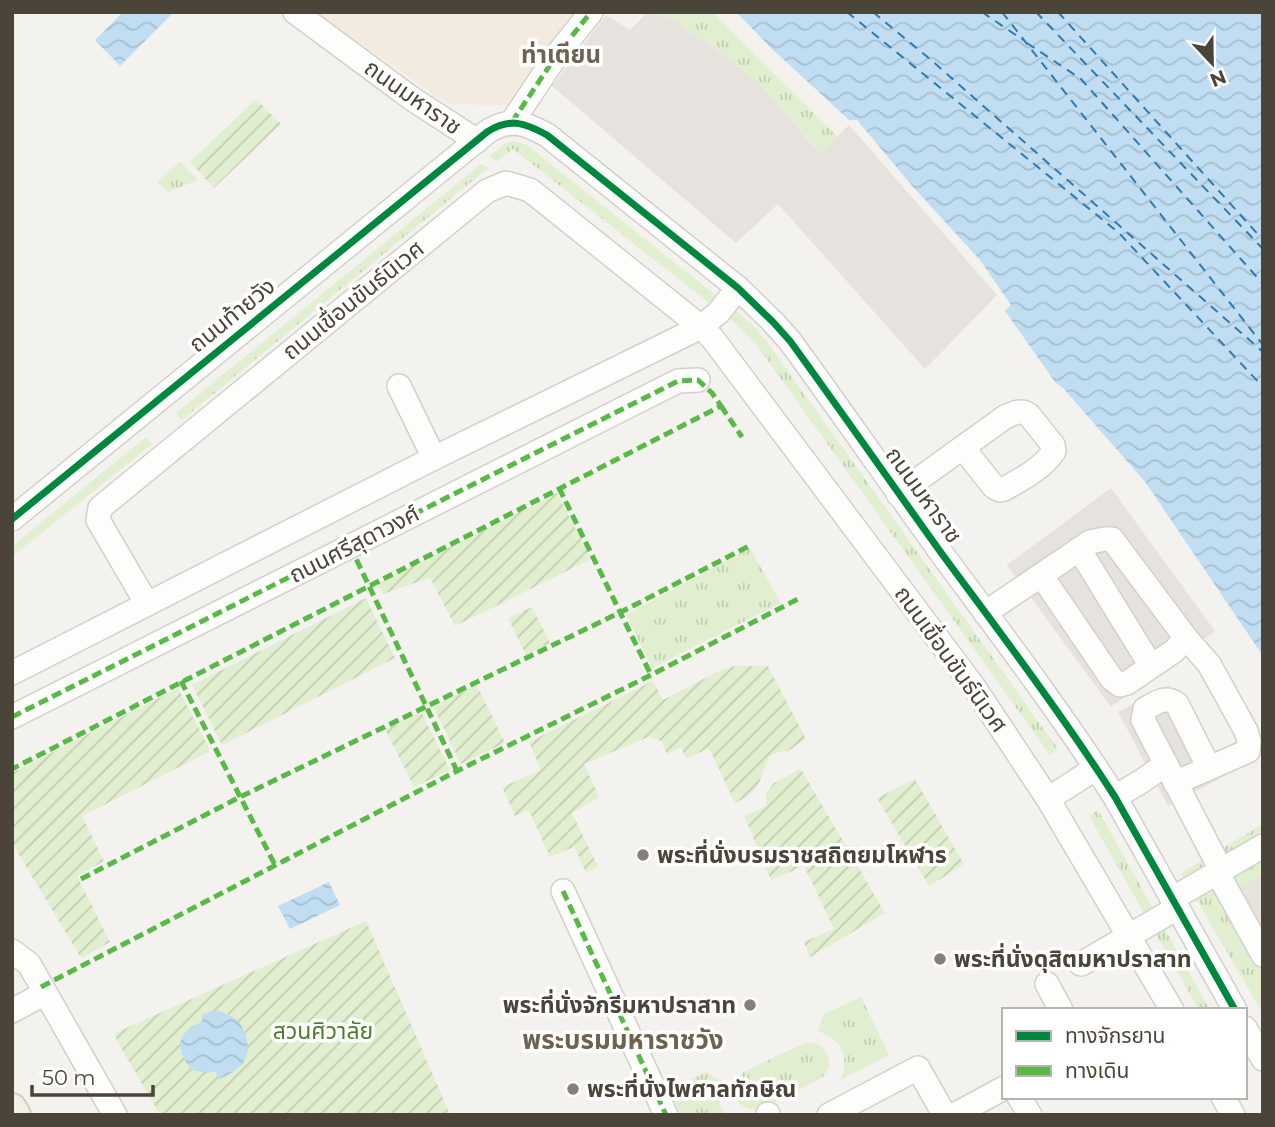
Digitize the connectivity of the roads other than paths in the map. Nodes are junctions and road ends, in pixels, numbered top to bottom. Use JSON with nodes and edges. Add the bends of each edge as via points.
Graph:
{"nodes":[{"id":1,"x":295,"y":12,"type":"edge"},
{"id":2,"x":591,"y":12,"type":"edge"},
{"id":3,"x":512,"y":122,"type":"junction"},
{"id":4,"x":477,"y":141,"type":"junction"},
{"id":5,"x":738,"y":288,"type":"junction"},
{"id":6,"x":701,"y":327,"type":"junction"},
{"id":7,"x":698,"y":380,"type":"dead end"},
{"id":8,"x":399,"y":386,"type":"dead end"},
{"id":9,"x":962,"y":448,"type":"dead end"},
{"id":10,"x":434,"y":458,"type":"junction"},
{"id":11,"x":898,"y":494,"type":"junction"},
{"id":12,"x":12,"y":519,"type":"edge"},
{"id":13,"x":1079,"y":549,"type":"junction"},
{"id":14,"x":1041,"y":575,"type":"junction"},
{"id":15,"x":147,"y":604,"type":"junction"},
{"id":16,"x":985,"y":613,"type":"junction"},
{"id":17,"x":1186,"y":638,"type":"junction"},
{"id":18,"x":1151,"y":666,"type":"junction"},
{"id":19,"x":12,"y":673,"type":"edge"},
{"id":20,"x":12,"y":718,"type":"edge"},
{"id":21,"x":1096,"y":768,"type":"junction"},
{"id":22,"x":1209,"y":768,"type":"junction"},
{"id":23,"x":1170,"y":773,"type":"junction"},
{"id":24,"x":1115,"y":797,"type":"junction"},
{"id":25,"x":1048,"y":799,"type":"junction"},
{"id":26,"x":1263,"y":846,"type":"edge"},
{"id":27,"x":1219,"y":871,"type":"junction"},
{"id":28,"x":562,"y":891,"type":"dead end"},
{"id":29,"x":1174,"y":904,"type":"junction"},
{"id":30,"x":1129,"y":936,"type":"junction"},
{"id":31,"x":12,"y":951,"type":"edge"},
{"id":32,"x":1263,"y":955,"type":"edge"},
{"id":33,"x":1081,"y":964,"type":"dead end"},
{"id":34,"x":1047,"y":984,"type":"dead end"},
{"id":35,"x":45,"y":993,"type":"junction"},
{"id":36,"x":1060,"y":1008,"type":"edge"},
{"id":37,"x":1171,"y":1008,"type":"edge"},
{"id":38,"x":1234,"y":1008,"type":"edge"},
{"id":39,"x":12,"y":1011,"type":"edge"},
{"id":40,"x":1247,"y":1031,"type":"edge"},
{"id":41,"x":1263,"y":1059,"type":"edge"},
{"id":42,"x":1002,"y":1088,"type":"edge"},
{"id":43,"x":1021,"y":1099,"type":"edge"},
{"id":44,"x":1224,"y":1099,"type":"edge"},
{"id":45,"x":12,"y":1108,"type":"edge"},
{"id":46,"x":16,"y":1115,"type":"edge"},
{"id":47,"x":115,"y":1115,"type":"edge"},
{"id":48,"x":666,"y":1115,"type":"edge"},
{"id":49,"x":829,"y":1115,"type":"edge"},
{"id":50,"x":950,"y":1115,"type":"edge"},
{"id":51,"x":1030,"y":1115,"type":"edge"},
{"id":52,"x":1233,"y":1115,"type":"edge"}],
"edges":[{"from":1,"to":4,"type":"street","name":"ถนนมหาราช"},
{"from":2,"to":3,"type":"street"},
{"from":3,"to":4,"type":"street","name":"ถนนมหาราช","via":[[499,124]]},
{"from":3,"to":5,"type":"street","name":"ถนนมหาราช","via":[[547,135]]},
{"from":4,"to":12,"type":"street","name":"ถนนท้ายวัง"},
{"from":5,"to":6,"type":"street"},
{"from":5,"to":11,"type":"street","name":"ถนนมหาราช","via":[[790,341]]},
{"from":6,"to":10,"type":"street"},
{"from":6,"to":15,"type":"street","name":"ถนนเขื่อนขันธ์นิเวศ","via":[[530,190],[506,183],[487,191],[100,508],[98,520]]},
{"from":6,"to":25,"type":"street","name":"ถนนเขื่อนขันธ์นิเวศ","via":[[974,687]]},
{"from":7,"to":20,"type":"street","name":"ถนนศรีสุดาวงศ์","via":[[678,381]]},
{"from":8,"to":10,"type":"street"},
{"from":9,"to":11,"type":"street"},
{"from":10,"to":15,"type":"street"},
{"from":11,"to":16,"type":"street","name":"ถนนมหาราช"},
{"from":13,"to":14,"type":"street"},
{"from":13,"to":17,"type":"street","via":[[1090,542],[1112,539]]},
{"from":13,"to":18,"type":"street"},
{"from":14,"to":16,"type":"street"},
{"from":14,"to":18,"type":"street","via":[[1112,680],[1127,684]]},
{"from":15,"to":19,"type":"street"},
{"from":16,"to":21,"type":"street","name":"ถนนมหาราช"},
{"from":17,"to":18,"type":"street"},
{"from":17,"to":22,"type":"street","via":[[1209,664],[1249,741],[1248,751]]},
{"from":21,"to":24,"type":"street","name":"ถนนมหาราช"},
{"from":21,"to":25,"type":"street"},
{"from":22,"to":23,"type":"street"},
{"from":22,"to":23,"type":"street","via":[[1177,704],[1164,699],[1145,709],[1143,720]]},
{"from":23,"to":24,"type":"street","via":[[1142,781]]},
{"from":23,"to":27,"type":"street"},
{"from":24,"to":29,"type":"street","name":"ถนนมหาราช"},
{"from":25,"to":30,"type":"street","name":"ถนนเขื่อนขันธ์นิเวศ"},
{"from":26,"to":27,"type":"street"},
{"from":27,"to":29,"type":"street"},
{"from":27,"to":32,"type":"street"},
{"from":28,"to":48,"type":"street"},
{"from":29,"to":30,"type":"street"},
{"from":29,"to":38,"type":"street","name":"ถนนมหาราช"},
{"from":30,"to":33,"type":"street"},
{"from":30,"to":37,"type":"street","name":"ถนนเขื่อนขันธ์นิเวศ"},
{"from":31,"to":35,"type":"street","via":[[29,964]]},
{"from":34,"to":36,"type":"street"},
{"from":35,"to":39,"type":"street"},
{"from":35,"to":47,"type":"street"},
{"from":40,"to":41,"type":"street"},
{"from":42,"to":50,"type":"street"},
{"from":43,"to":51,"type":"street"},
{"from":44,"to":52,"type":"street"},
{"from":45,"to":46,"type":"main road"},
{"from":49,"to":50,"type":"street","via":[[918,1068],[944,1114]]}]}
